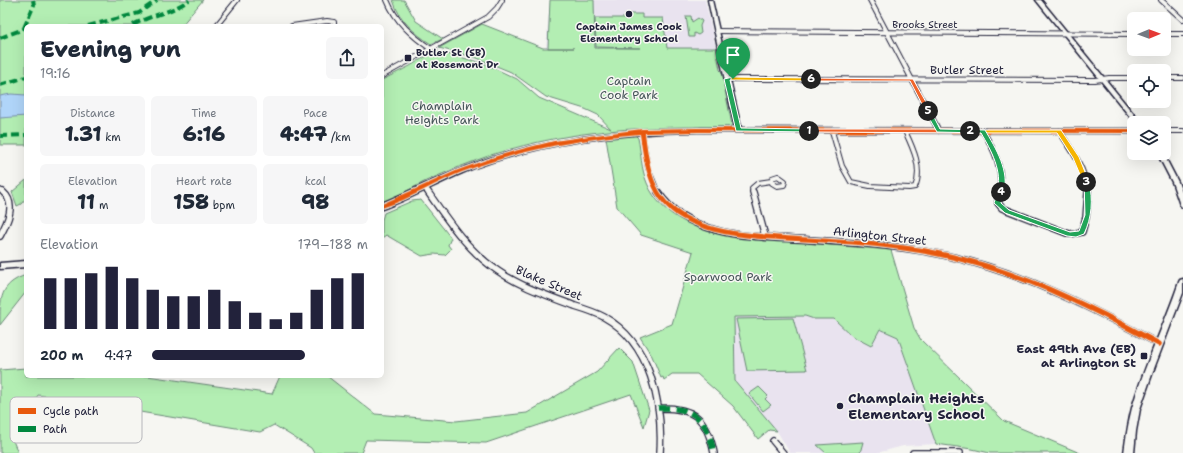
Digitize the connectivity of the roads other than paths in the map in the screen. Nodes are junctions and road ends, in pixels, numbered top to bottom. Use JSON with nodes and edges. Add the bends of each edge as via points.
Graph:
{"nodes":[{"id":1,"x":237,"y":0,"type":"edge"},
{"id":2,"x":387,"y":0,"type":"edge"},
{"id":3,"x":502,"y":0,"type":"edge"},
{"id":4,"x":710,"y":0,"type":"edge"},
{"id":5,"x":870,"y":0,"type":"edge"},
{"id":6,"x":1038,"y":0,"type":"edge"},
{"id":7,"x":1161,"y":0,"type":"edge"},
{"id":8,"x":1183,"y":20,"type":"edge"},
{"id":9,"x":218,"y":24,"type":"edge"},
{"id":10,"x":306,"y":24,"type":"edge"},
{"id":11,"x":334,"y":24,"type":"edge"},
{"id":12,"x":716,"y":31,"type":"junction"},
{"id":13,"x":887,"y":32,"type":"junction"},
{"id":14,"x":1065,"y":33,"type":"junction"},
{"id":15,"x":1127,"y":34,"type":"edge"},
{"id":16,"x":1171,"y":34,"type":"edge"},
{"id":17,"x":1183,"y":34,"type":"edge"},
{"id":18,"x":431,"y":49,"type":"junction"},
{"id":19,"x":384,"y":75,"type":"edge"},
{"id":20,"x":1127,"y":78,"type":"edge"},
{"id":21,"x":1171,"y":78,"type":"edge"},
{"id":22,"x":1183,"y":78,"type":"edge"},
{"id":23,"x":727,"y":79,"type":"junction"},
{"id":24,"x":1102,"y":79,"type":"junction"},
{"id":25,"x":912,"y":80,"type":"junction"},
{"id":26,"x":1132,"y":116,"type":"edge"},
{"id":27,"x":738,"y":130,"type":"junction"},
{"id":28,"x":642,"y":131,"type":"junction"},
{"id":29,"x":832,"y":131,"type":"junction"},
{"id":30,"x":905,"y":131,"type":"junction"},
{"id":31,"x":939,"y":131,"type":"junction"},
{"id":32,"x":983,"y":131,"type":"junction"},
{"id":33,"x":1059,"y":131,"type":"junction"},
{"id":34,"x":1127,"y":131,"type":"edge"},
{"id":35,"x":1171,"y":131,"type":"edge"},
{"id":36,"x":1183,"y":131,"type":"edge"},
{"id":37,"x":1164,"y":160,"type":"edge"},
{"id":38,"x":771,"y":181,"type":"dead end"},
{"id":39,"x":424,"y":186,"type":"junction"},
{"id":40,"x":0,"y":190,"type":"edge"},
{"id":41,"x":384,"y":205,"type":"edge"},
{"id":42,"x":1183,"y":205,"type":"edge"},
{"id":43,"x":0,"y":236,"type":"edge"},
{"id":44,"x":764,"y":236,"type":"junction"},
{"id":45,"x":24,"y":264,"type":"edge"},
{"id":46,"x":0,"y":266,"type":"edge"},
{"id":47,"x":1183,"y":282,"type":"edge"},
{"id":48,"x":1159,"y":344,"type":"junction"},
{"id":49,"x":658,"y":408,"type":"junction"},
{"id":50,"x":773,"y":441,"type":"dead end"},
{"id":51,"x":660,"y":453,"type":"edge"},
{"id":52,"x":714,"y":453,"type":"edge"},
{"id":53,"x":783,"y":453,"type":"edge"},
{"id":54,"x":913,"y":453,"type":"edge"},
{"id":55,"x":960,"y":453,"type":"edge"},
{"id":56,"x":1130,"y":453,"type":"edge"}],
"edges":[{"from":1,"to":9,"type":"street"},
{"from":2,"to":18,"type":"street","via":[[393,15],[403,27]]},
{"from":3,"to":18,"type":"street","via":[[488,17]]},
{"from":4,"to":12,"type":"street"},
{"from":5,"to":13,"type":"street"},
{"from":6,"to":14,"type":"street"},
{"from":7,"to":8,"type":"street"},
{"from":10,"to":11,"type":"street","via":[[327,21]]},
{"from":12,"to":13,"type":"street","name":"Brooks Street"},
{"from":12,"to":23,"type":"street"},
{"from":13,"to":14,"type":"street","name":"Brooks Street"},
{"from":13,"to":25,"type":"street"},
{"from":14,"to":15,"type":"street","name":"Brooks Street"},
{"from":14,"to":24,"type":"street"},
{"from":16,"to":17,"type":"street"},
{"from":18,"to":19,"type":"street"},
{"from":20,"to":24,"type":"street","name":"Butler Street"},
{"from":21,"to":22,"type":"street"},
{"from":23,"to":25,"type":"street","name":"Butler Street"},
{"from":23,"to":27,"type":"street"},
{"from":24,"to":25,"type":"street","name":"Butler Street"},
{"from":24,"to":26,"type":"street"},
{"from":25,"to":31,"type":"street"},
{"from":27,"to":28,"type":"street"},
{"from":27,"to":29,"type":"street"},
{"from":28,"to":39,"type":"street","via":[[604,134],[543,145],[492,159]]},
{"from":28,"to":44,"type":"street","name":"Arlington Street","via":[[652,184],[675,211],[699,225],[712,229]]},
{"from":29,"to":30,"type":"street"},
{"from":29,"to":30,"type":"street","via":[[846,176],[851,182],[909,188],[915,187],[918,183],[917,168]]},
{"from":30,"to":31,"type":"street"},
{"from":31,"to":32,"type":"street"},
{"from":32,"to":33,"type":"street"},
{"from":32,"to":33,"type":"street","via":[[1001,171],[1002,186],[998,203],[1002,208],[1069,234],[1076,234],[1082,232],[1088,215],[1088,191],[1085,176],[1076,157]]},
{"from":33,"to":34,"type":"street"},
{"from":35,"to":36,"type":"street"},
{"from":37,"to":42,"type":"street"},
{"from":38,"to":44,"type":"street","via":[[760,182],[752,188]]},
{"from":39,"to":41,"type":"street"},
{"from":39,"to":49,"type":"street","name":"Blake Street","via":[[469,246],[486,263],[516,282],[604,317],[616,325],[635,345],[642,358],[651,379]]},
{"from":40,"to":43,"type":"street","via":[[9,198],[10,207],[7,222]]},
{"from":44,"to":48,"type":"street","name":"Arlington Street","via":[[880,245],[970,261],[1016,275],[1064,295]]},
{"from":45,"to":46,"type":"street"},
{"from":47,"to":48,"type":"street"},
{"from":48,"to":56,"type":"street","via":[[1131,429]]},
{"from":49,"to":51,"type":"street","name":"Blake Street"},
{"from":49,"to":52,"type":"street","via":[[677,407],[698,417],[707,428]]},
{"from":50,"to":53,"type":"street"},
{"from":54,"to":55,"type":"street"}]}
